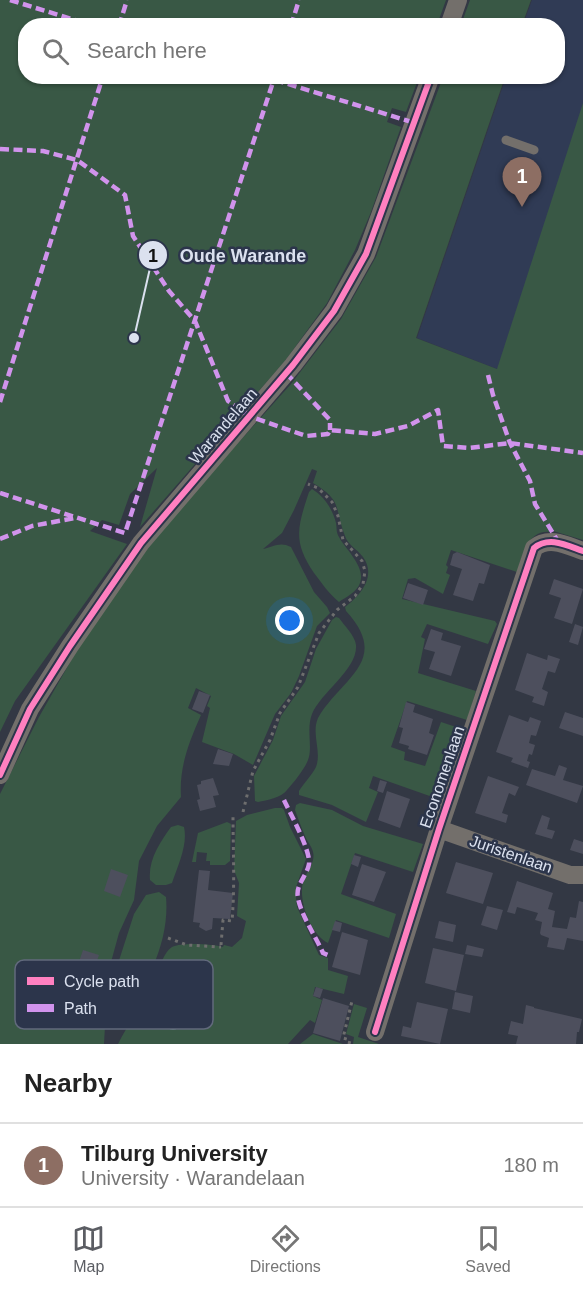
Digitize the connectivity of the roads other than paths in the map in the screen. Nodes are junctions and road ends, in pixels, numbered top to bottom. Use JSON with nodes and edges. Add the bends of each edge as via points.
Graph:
{"nodes":[{"id":1,"x":458,"y":0,"type":"edge"},
{"id":2,"x":452,"y":18,"type":"edge"},
{"id":3,"x":428,"y":84,"type":"edge"},
{"id":4,"x":506,"y":140,"type":"dead end"},
{"id":5,"x":534,"y":150,"type":"dead end"},
{"id":6,"x":583,"y":551,"type":"edge"},
{"id":7,"x":0,"y":775,"type":"edge"},
{"id":8,"x":439,"y":829,"type":"junction"},
{"id":9,"x":583,"y":875,"type":"edge"},
{"id":10,"x":375,"y":1032,"type":"dead end"}],
"edges":[{"from":1,"to":2,"type":"street"},
{"from":3,"to":7,"type":"street","name":"Warandelaan","via":[[366,254],[334,311],[293,365],[141,543],[30,709]]},
{"from":4,"to":5,"type":"lane"},
{"from":6,"to":8,"type":"street","name":"Economenlaan","via":[[549,542],[534,548]]},
{"from":8,"to":9,"type":"street","name":"Juristenlaan","via":[[570,875]]},
{"from":8,"to":10,"type":"street","name":"Economenlaan"}]}
